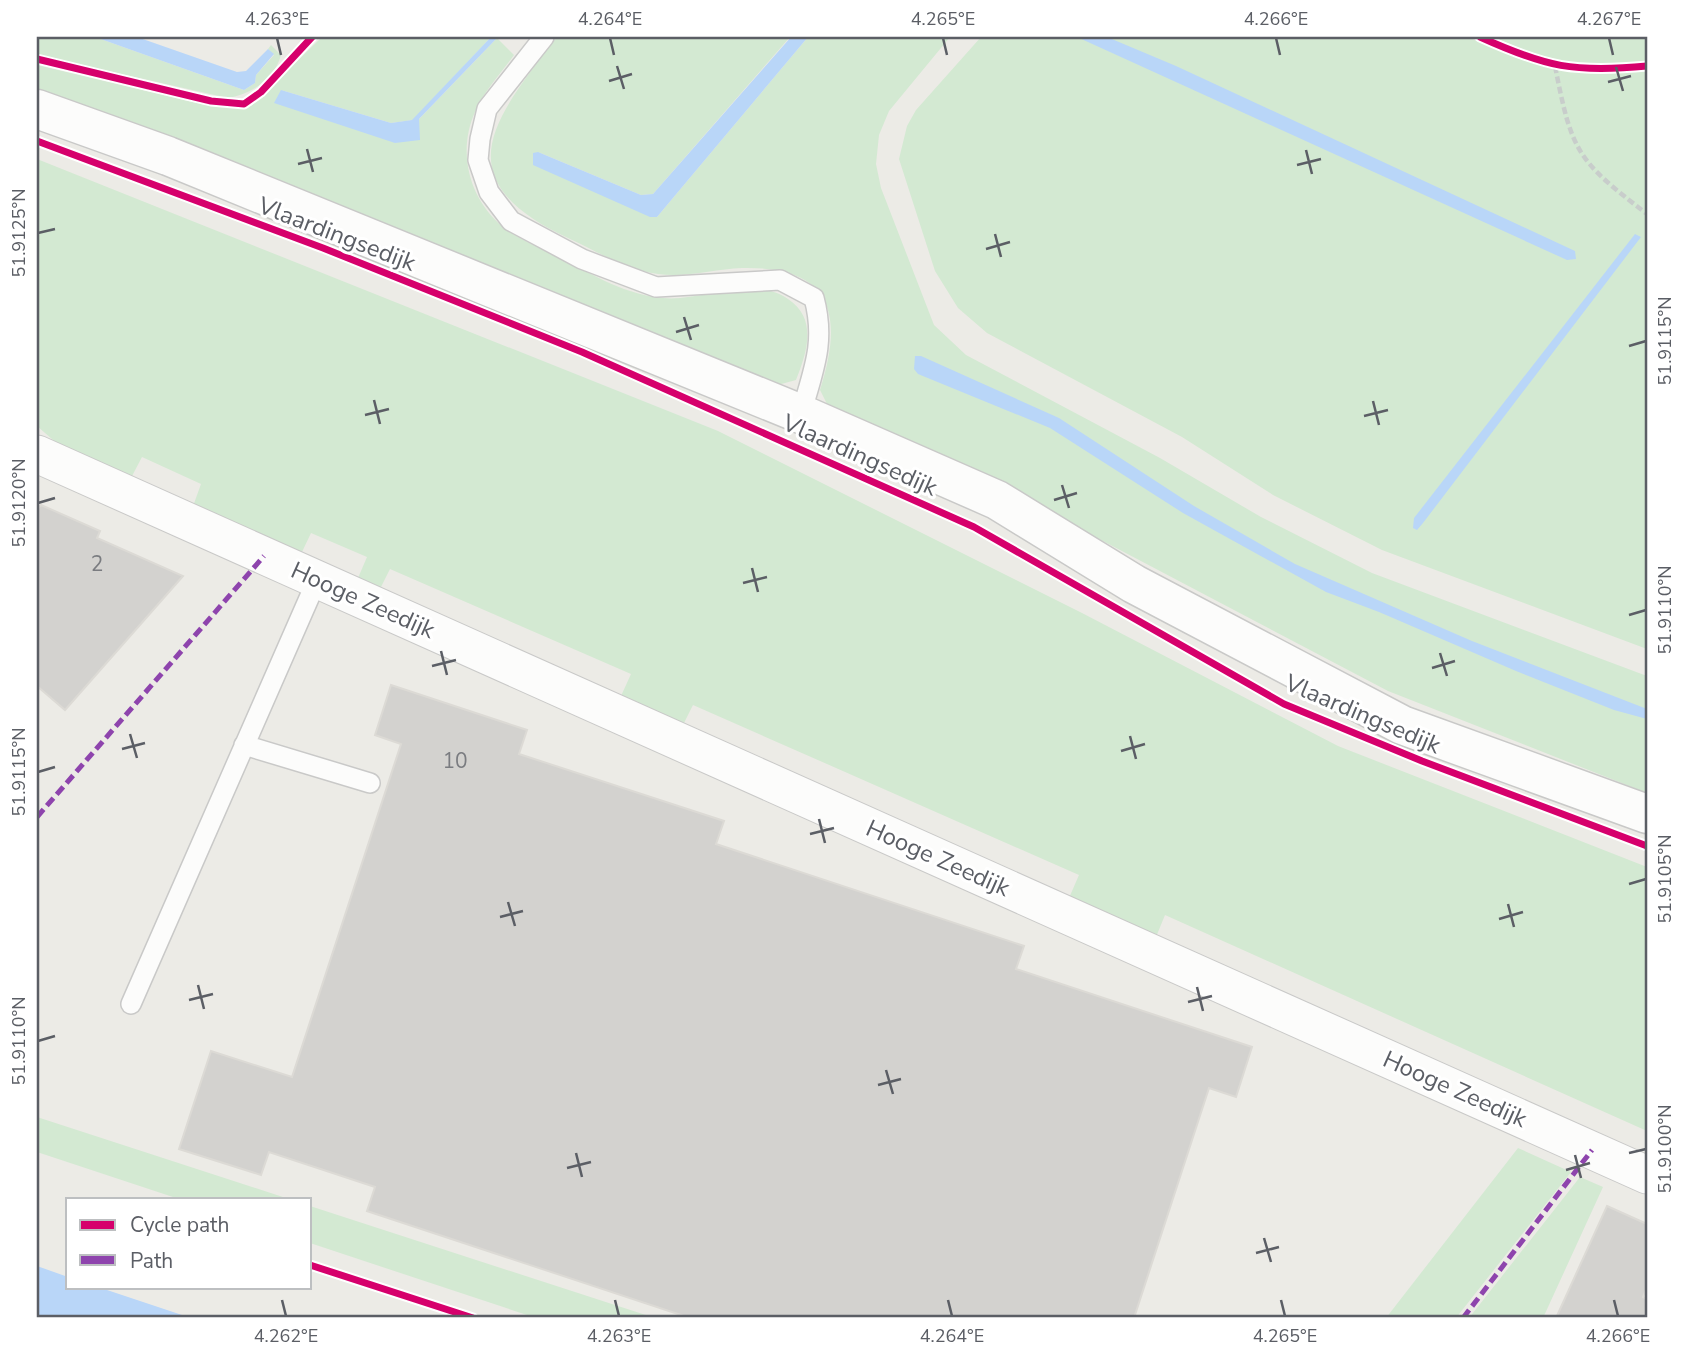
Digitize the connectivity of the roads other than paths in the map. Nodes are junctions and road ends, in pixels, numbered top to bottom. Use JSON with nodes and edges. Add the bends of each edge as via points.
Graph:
{"nodes":[{"id":1,"x":544,"y":37,"type":"edge"},
{"id":2,"x":37,"y":109,"type":"edge"},
{"id":3,"x":801,"y":414,"type":"junction"},
{"id":4,"x":37,"y":454,"type":"edge"},
{"id":5,"x":317,"y":580,"type":"junction"},
{"id":6,"x":244,"y":744,"type":"junction"},
{"id":7,"x":370,"y":783,"type":"dead end"},
{"id":8,"x":1647,"y":814,"type":"edge"},
{"id":9,"x":131,"y":1004,"type":"dead end"},
{"id":10,"x":1647,"y":1175,"type":"edge"}],
"edges":[{"from":1,"to":3,"type":"lane","via":[[487,109],[478,160],[489,192],[511,221],[582,259],[656,288],[780,280],[814,298],[821,324],[819,349]]},
{"from":2,"to":3,"type":"street","name":"Vlaardingsedijk","via":[[168,156]]},
{"from":3,"to":8,"type":"street","name":"Vlaardingsedijk","via":[[997,500],[1134,584],[1402,725]]},
{"from":4,"to":5,"type":"street","name":"Hooge Zeedijk"},
{"from":5,"to":6,"type":"lane"},
{"from":5,"to":10,"type":"street","name":"Hooge Zeedijk"},
{"from":6,"to":7,"type":"lane"},
{"from":6,"to":9,"type":"lane"}]}
